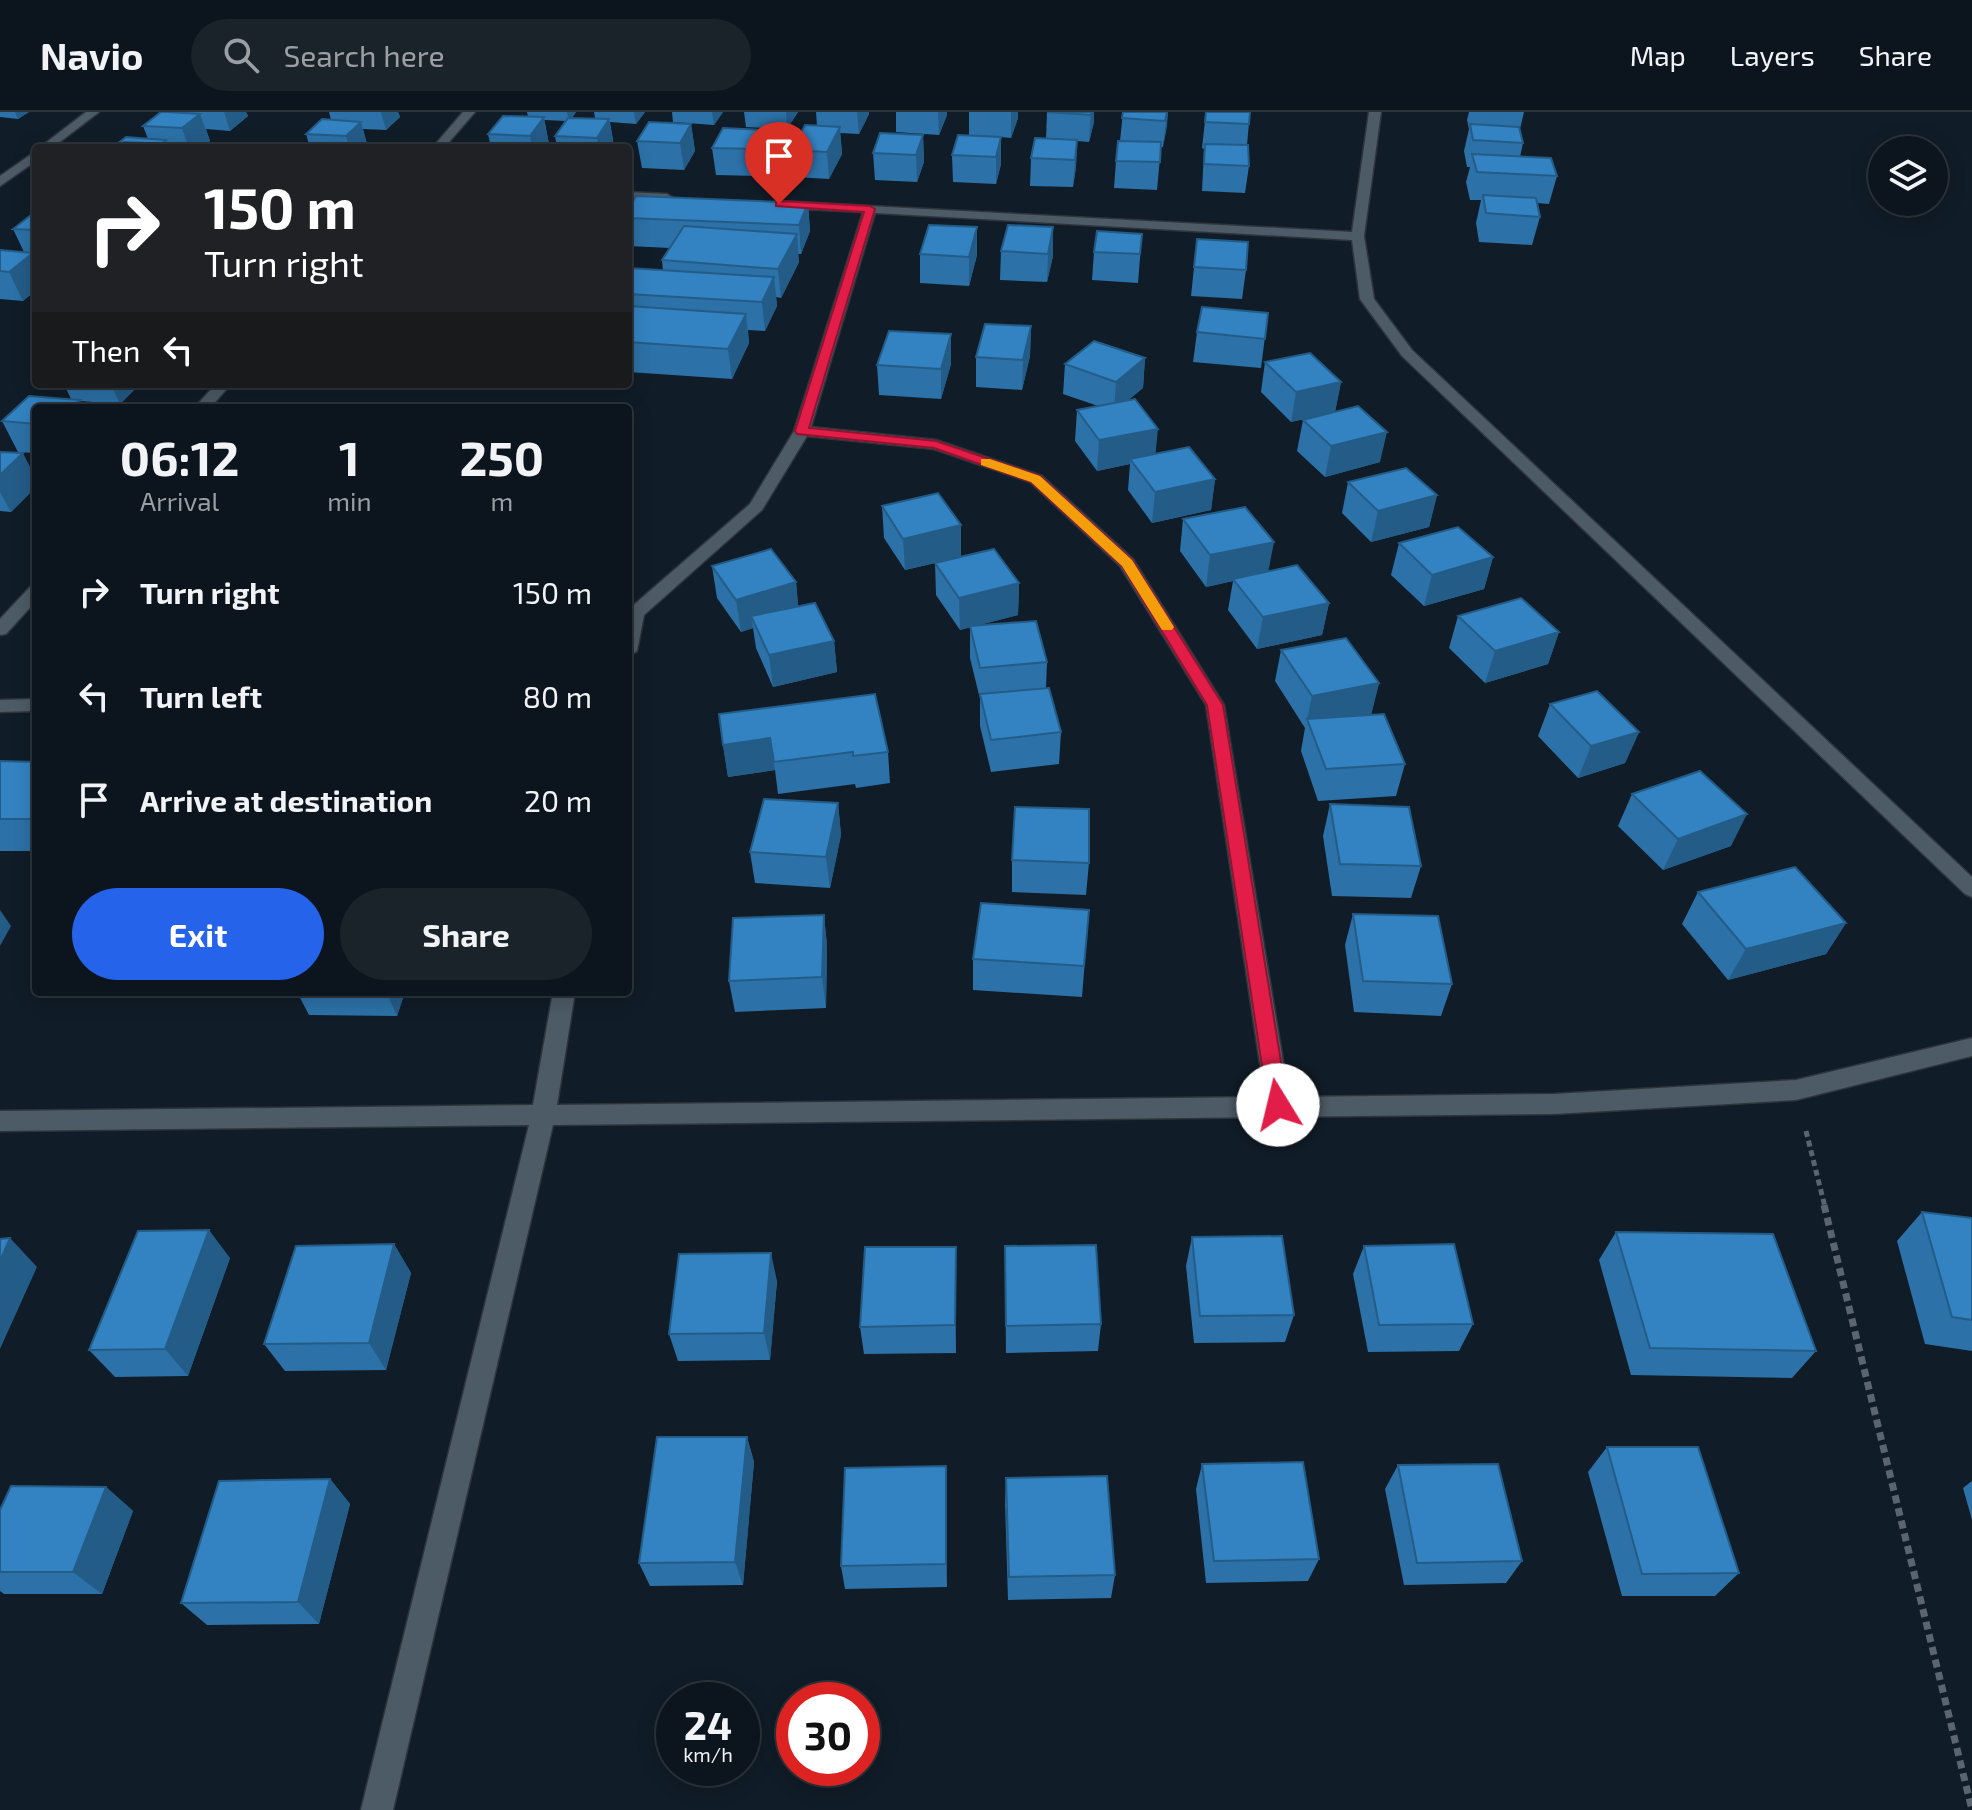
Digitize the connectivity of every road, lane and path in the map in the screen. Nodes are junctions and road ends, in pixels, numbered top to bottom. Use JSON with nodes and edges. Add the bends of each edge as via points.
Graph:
{"nodes":[{"id":1,"x":93,"y":112,"type":"edge"},
{"id":2,"x":469,"y":112,"type":"edge"},
{"id":3,"x":1375,"y":112,"type":"edge"},
{"id":4,"x":50,"y":144,"type":"edge"},
{"id":5,"x":441,"y":144,"type":"edge"},
{"id":6,"x":32,"y":158,"type":"edge"},
{"id":7,"x":0,"y":182,"type":"edge"},
{"id":8,"x":632,"y":196,"type":"edge"},
{"id":9,"x":689,"y":199,"type":"edge"},
{"id":10,"x":764,"y":203,"type":"edge"},
{"id":11,"x":870,"y":209,"type":"junction"},
{"id":12,"x":1358,"y":236,"type":"junction"},
{"id":13,"x":220,"y":388,"type":"edge"},
{"id":14,"x":206,"y":404,"type":"edge"},
{"id":15,"x":802,"y":431,"type":"junction"},
{"id":16,"x":32,"y":595,"type":"edge"},
{"id":17,"x":632,"y":614,"type":"edge"},
{"id":18,"x":0,"y":630,"type":"edge"},
{"id":19,"x":32,"y":705,"type":"edge"},
{"id":20,"x":0,"y":706,"type":"edge"},
{"id":21,"x":1972,"y":889,"type":"edge"},
{"id":22,"x":563,"y":996,"type":"edge"},
{"id":23,"x":1972,"y":1047,"type":"edge"},
{"id":24,"x":1796,"y":1090,"type":"junction"},
{"id":25,"x":1278,"y":1105,"type":"junction"},
{"id":26,"x":543,"y":1115,"type":"junction"},
{"id":27,"x":0,"y":1121,"type":"edge"},
{"id":28,"x":377,"y":1810,"type":"edge"},
{"id":29,"x":1972,"y":1810,"type":"edge"}],
"edges":[{"from":1,"to":4,"type":"street"},
{"from":2,"to":5,"type":"street"},
{"from":3,"to":12,"type":"street"},
{"from":6,"to":7,"type":"street"},
{"from":8,"to":9,"type":"street"},
{"from":10,"to":11,"type":"street"},
{"from":11,"to":12,"type":"street"},
{"from":11,"to":15,"type":"street"},
{"from":12,"to":21,"type":"street","via":[[1367,299],[1407,353]]},
{"from":13,"to":14,"type":"street"},
{"from":15,"to":17,"type":"street","via":[[756,507]]},
{"from":15,"to":25,"type":"street","via":[[936,445],[1036,479],[1127,563],[1215,705]]},
{"from":16,"to":18,"type":"street"},
{"from":19,"to":20,"type":"street"},
{"from":22,"to":26,"type":"street"},
{"from":23,"to":24,"type":"street"},
{"from":24,"to":25,"type":"street","via":[[1554,1104]]},
{"from":24,"to":29,"type":"path"},
{"from":25,"to":26,"type":"street"},
{"from":26,"to":27,"type":"street"},
{"from":26,"to":28,"type":"street"}]}
